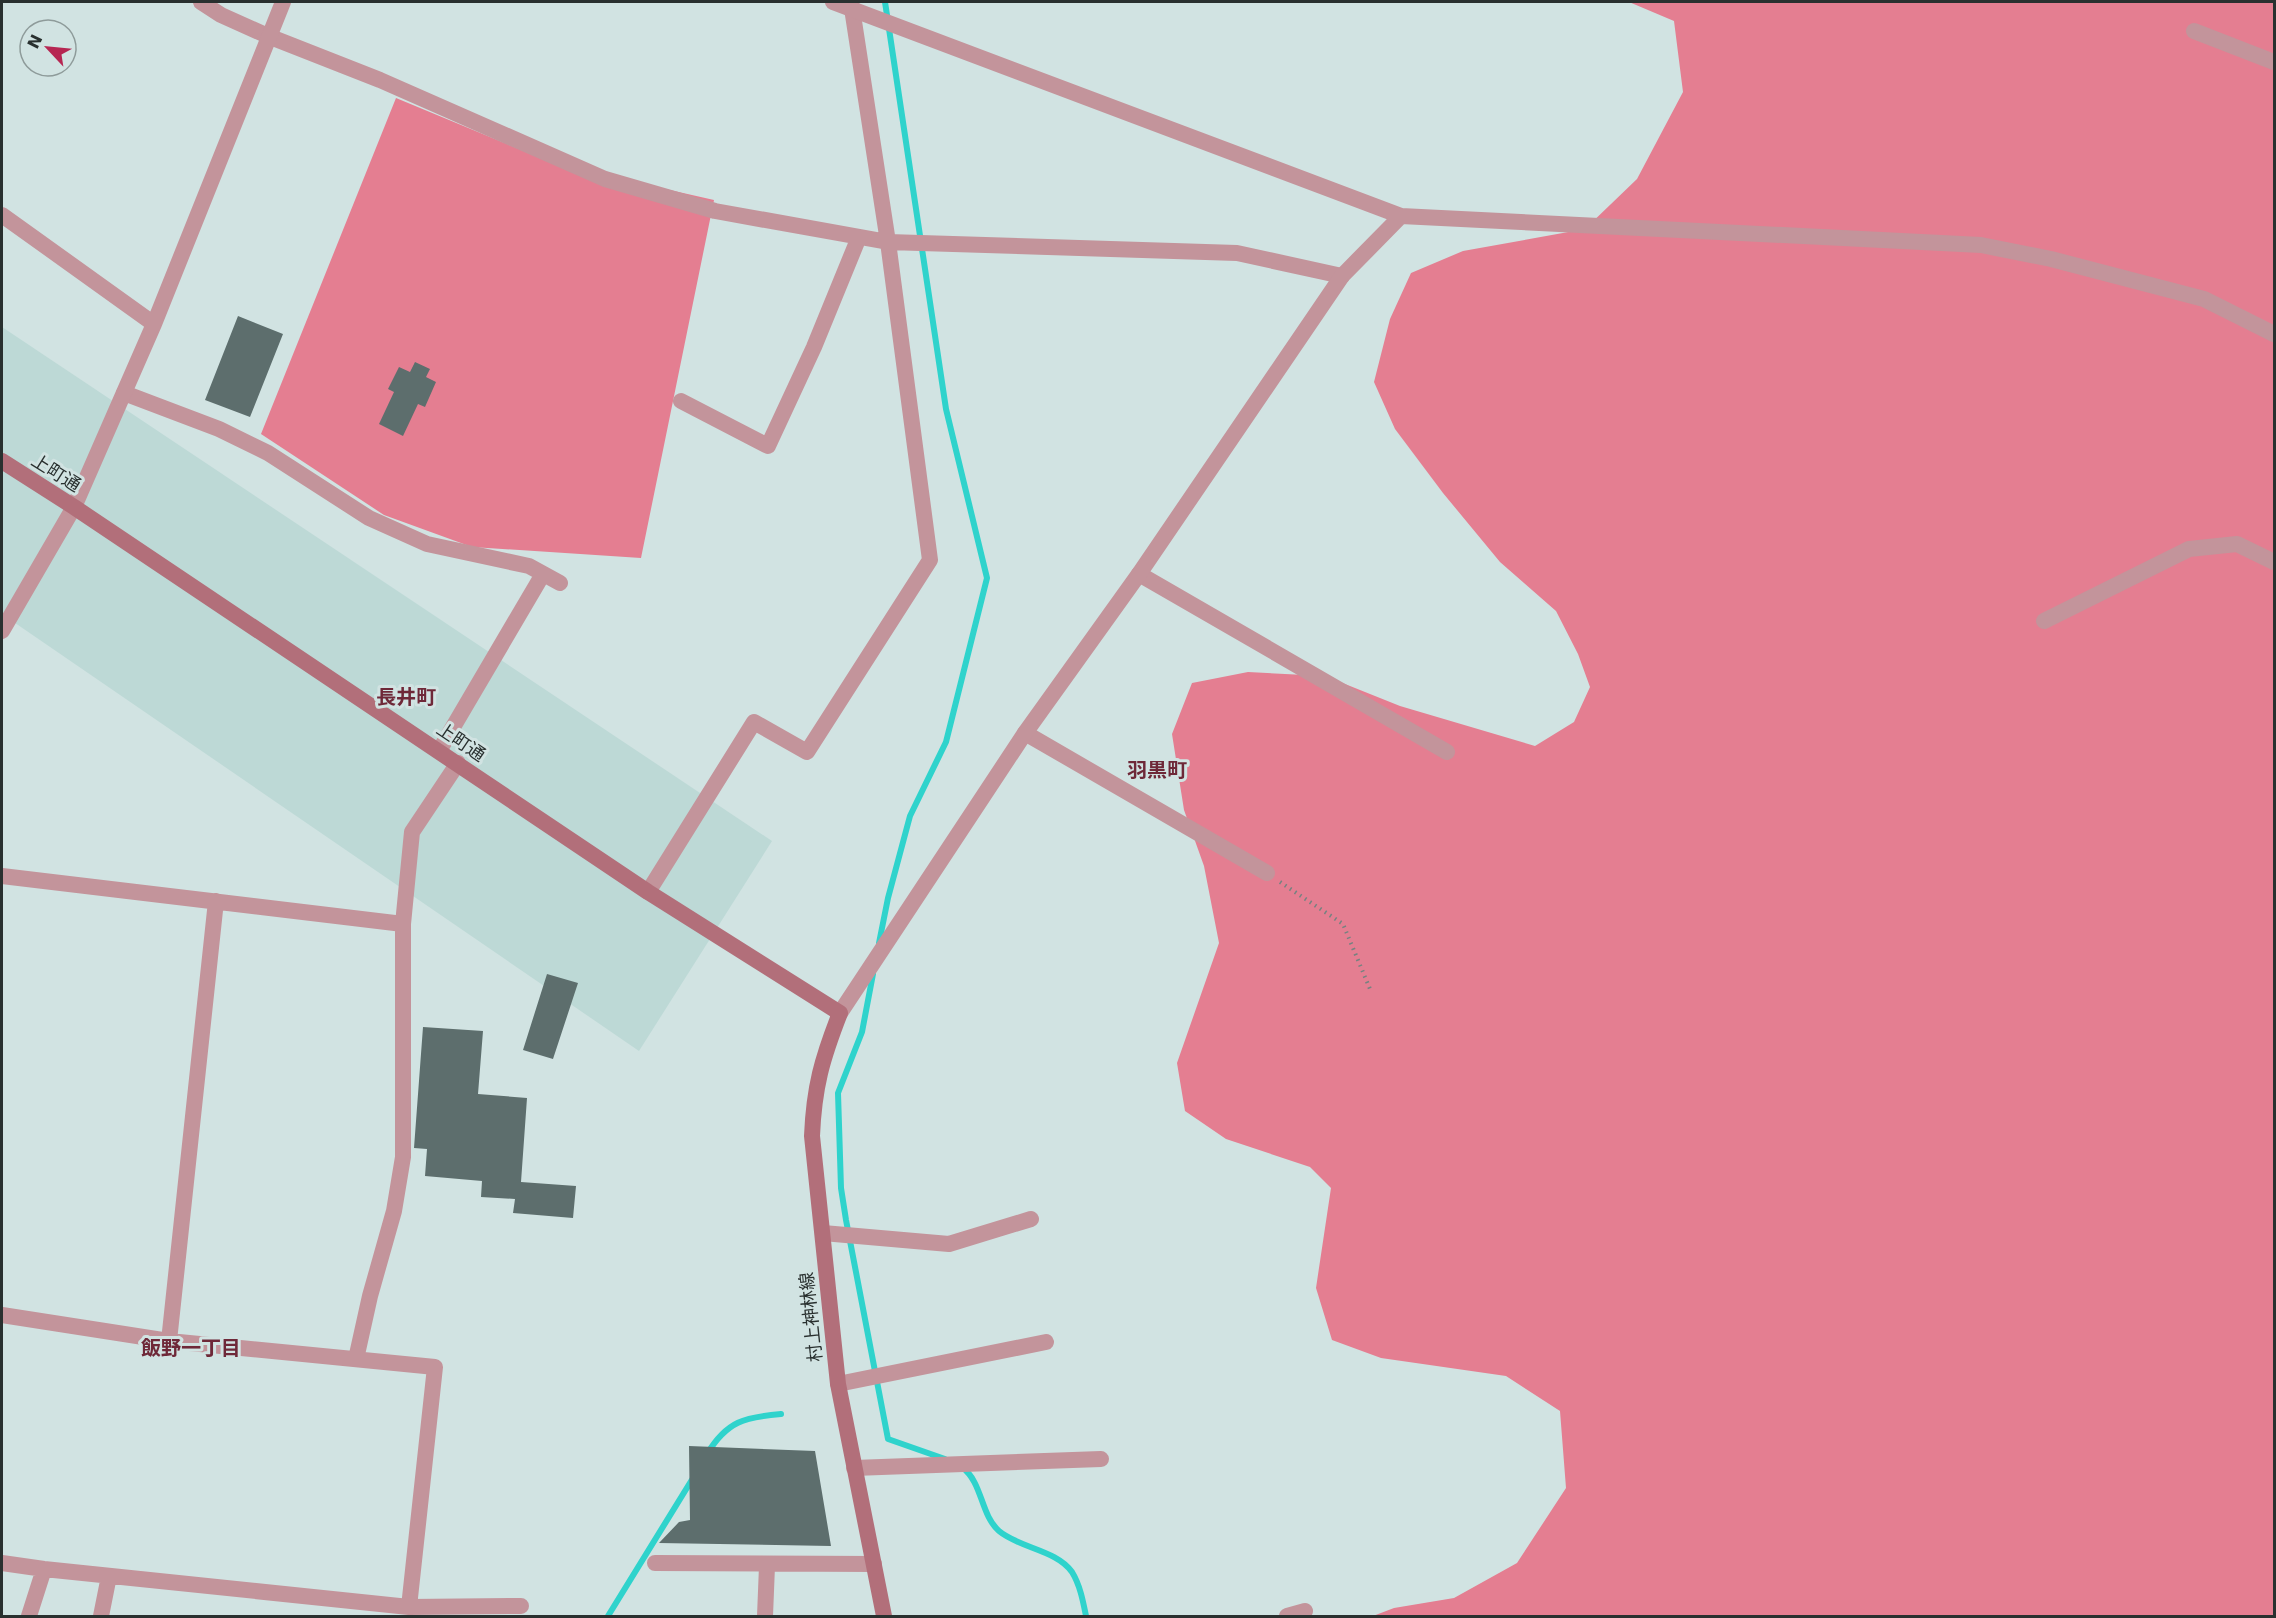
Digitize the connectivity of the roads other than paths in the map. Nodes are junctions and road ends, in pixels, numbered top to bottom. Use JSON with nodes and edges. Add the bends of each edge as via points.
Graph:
{"nodes":[{"id":1,"x":201,"y":2,"type":"edge"},
{"id":2,"x":283,"y":2,"type":"edge"},
{"id":3,"x":833,"y":2,"type":"edge"},
{"id":4,"x":852,"y":6,"type":"edge"},
{"id":5,"x":2194,"y":31,"type":"dead end"},
{"id":6,"x":268,"y":36,"type":"junction"},
{"id":7,"x":2274,"y":62,"type":"edge"},
{"id":8,"x":2,"y":215,"type":"edge"},
{"id":9,"x":1401,"y":216,"type":"junction"},
{"id":10,"x":859,"y":237,"type":"junction"},
{"id":11,"x":888,"y":242,"type":"junction"},
{"id":12,"x":1342,"y":276,"type":"junction"},
{"id":13,"x":154,"y":324,"type":"junction"},
{"id":14,"x":2274,"y":334,"type":"edge"},
{"id":15,"x":124,"y":393,"type":"junction"},
{"id":16,"x":681,"y":401,"type":"dead end"},
{"id":17,"x":2,"y":461,"type":"edge"},
{"id":18,"x":74,"y":507,"type":"junction"},
{"id":19,"x":2274,"y":562,"type":"edge"},
{"id":20,"x":543,"y":574,"type":"junction"},
{"id":21,"x":1139,"y":574,"type":"junction"},
{"id":22,"x":560,"y":583,"type":"dead end"},
{"id":23,"x":2044,"y":621,"type":"dead end"},
{"id":24,"x":2,"y":631,"type":"edge"},
{"id":25,"x":1025,"y":733,"type":"junction"},
{"id":26,"x":439,"y":751,"type":"junction"},
{"id":27,"x":1447,"y":752,"type":"dead end"},
{"id":28,"x":458,"y":763,"type":"junction"},
{"id":29,"x":1267,"y":873,"type":"road end"},
{"id":30,"x":2,"y":876,"type":"edge"},
{"id":31,"x":648,"y":892,"type":"junction"},
{"id":32,"x":216,"y":901,"type":"junction"},
{"id":33,"x":403,"y":924,"type":"junction"},
{"id":34,"x":840,"y":1013,"type":"junction"},
{"id":35,"x":1031,"y":1219,"type":"dead end"},
{"id":36,"x":823,"y":1233,"type":"junction"},
{"id":37,"x":2,"y":1315,"type":"edge"},
{"id":38,"x":168,"y":1341,"type":"junction"},
{"id":39,"x":1046,"y":1342,"type":"dead end"},
{"id":40,"x":356,"y":1359,"type":"junction"},
{"id":41,"x":838,"y":1384,"type":"junction"},
{"id":42,"x":1101,"y":1459,"type":"dead end"},
{"id":43,"x":854,"y":1468,"type":"junction"},
{"id":44,"x":2,"y":1563,"type":"edge"},
{"id":45,"x":655,"y":1563,"type":"dead end"},
{"id":46,"x":874,"y":1564,"type":"junction"},
{"id":47,"x":767,"y":1566,"type":"junction"},
{"id":48,"x":44,"y":1569,"type":"junction"},
{"id":49,"x":109,"y":1576,"type":"junction"},
{"id":50,"x":521,"y":1606,"type":"dead end"},
{"id":51,"x":409,"y":1607,"type":"junction"},
{"id":52,"x":1305,"y":1611,"type":"dead end"},
{"id":53,"x":29,"y":1617,"type":"edge"},
{"id":54,"x":101,"y":1617,"type":"edge"},
{"id":55,"x":765,"y":1617,"type":"edge"},
{"id":56,"x":884,"y":1617,"type":"edge"},
{"id":57,"x":1287,"y":1617,"type":"edge"}],
"edges":[{"from":1,"to":6,"type":"street"},
{"from":2,"to":6,"type":"street"},
{"from":3,"to":4,"type":"street"},
{"from":4,"to":9,"type":"street"},
{"from":4,"to":11,"type":"street"},
{"from":5,"to":7,"type":"street"},
{"from":6,"to":10,"type":"street","via":[[380,80],[605,179],[715,211]]},
{"from":6,"to":13,"type":"street"},
{"from":8,"to":13,"type":"street"},
{"from":9,"to":12,"type":"street"},
{"from":9,"to":14,"type":"street","via":[[1981,244],[2204,299]]},
{"from":10,"to":11,"type":"street"},
{"from":10,"to":16,"type":"street","via":[[768,446]]},
{"from":11,"to":12,"type":"street","via":[[1237,253]]},
{"from":11,"to":31,"type":"street","via":[[930,560],[807,752],[754,722]]},
{"from":12,"to":21,"type":"street"},
{"from":13,"to":15,"type":"street"},
{"from":15,"to":18,"type":"street"},
{"from":15,"to":20,"type":"street","via":[[219,429],[268,453],[369,518],[427,544],[529,566]]},
{"from":17,"to":18,"type":"main road","name":"上町通"},
{"from":18,"to":24,"type":"street"},
{"from":18,"to":26,"type":"main road","name":"上町通"},
{"from":19,"to":23,"type":"street","via":[[2237,544],[2189,549]]},
{"from":20,"to":22,"type":"street"},
{"from":20,"to":26,"type":"street"},
{"from":21,"to":25,"type":"street"},
{"from":21,"to":27,"type":"street"},
{"from":25,"to":29,"type":"street"},
{"from":25,"to":34,"type":"street"},
{"from":26,"to":28,"type":"main road","name":"上町通"},
{"from":28,"to":31,"type":"main road","name":"上町通"},
{"from":28,"to":33,"type":"street","via":[[412,832]]},
{"from":30,"to":32,"type":"street"},
{"from":31,"to":34,"type":"main road","name":"上町通"},
{"from":32,"to":33,"type":"street"},
{"from":32,"to":38,"type":"street"},
{"from":33,"to":40,"type":"street","via":[[403,1157],[394,1211]]},
{"from":34,"to":36,"type":"main road","name":"村上神林線","via":[[813,1096],[812,1136]]},
{"from":35,"to":36,"type":"street","via":[[949,1244]]},
{"from":36,"to":41,"type":"main road","name":"村上神林線"},
{"from":37,"to":38,"type":"street"},
{"from":38,"to":40,"type":"street"},
{"from":39,"to":41,"type":"street"},
{"from":40,"to":51,"type":"street","via":[[435,1367]]},
{"from":41,"to":43,"type":"main road","name":"村上神林線"},
{"from":42,"to":43,"type":"street"},
{"from":43,"to":46,"type":"main road","name":"村上神林線"},
{"from":44,"to":48,"type":"street"},
{"from":45,"to":47,"type":"street"},
{"from":46,"to":47,"type":"street"},
{"from":46,"to":56,"type":"main road","name":"村上神林線"},
{"from":47,"to":55,"type":"street"},
{"from":48,"to":49,"type":"street"},
{"from":48,"to":53,"type":"street"},
{"from":49,"to":51,"type":"street"},
{"from":49,"to":54,"type":"street"},
{"from":50,"to":51,"type":"street"},
{"from":52,"to":57,"type":"street"}]}
